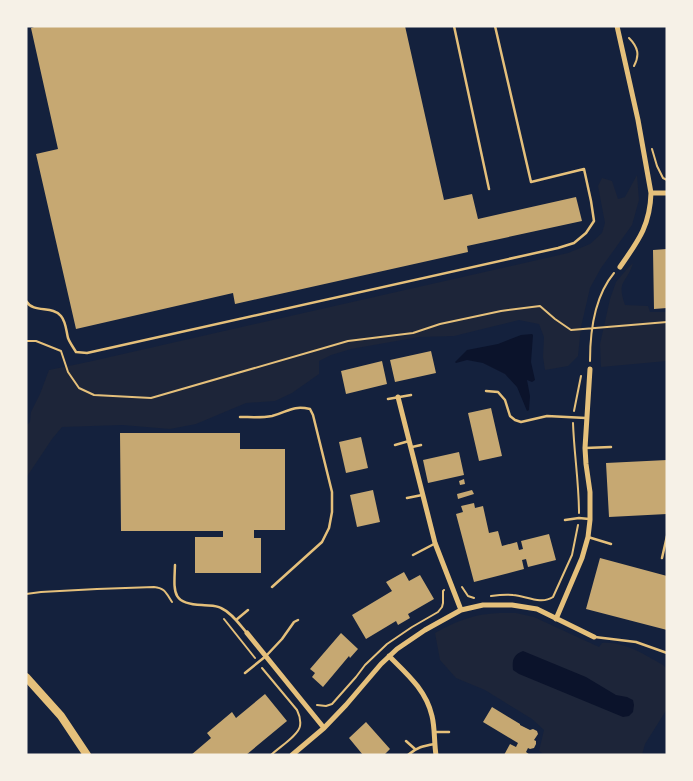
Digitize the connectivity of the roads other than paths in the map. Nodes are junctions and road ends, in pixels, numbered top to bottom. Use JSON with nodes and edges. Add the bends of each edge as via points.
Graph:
{"nodes":[{"id":1,"x":454,"y":26,"type":"edge"},
{"id":2,"x":495,"y":26,"type":"edge"},
{"id":3,"x":617,"y":26,"type":"edge"},
{"id":4,"x":489,"y":189,"type":"dead end"},
{"id":5,"x":652,"y":193,"type":"junction"},
{"id":6,"x":667,"y":193,"type":"edge"},
{"id":7,"x":620,"y":267,"type":"dead end"},
{"id":8,"x":26,"y":301,"type":"edge"},
{"id":9,"x":590,"y":369,"type":"dead end"},
{"id":10,"x":486,"y":391,"type":"dead end"},
{"id":11,"x":411,"y":394,"type":"dead end"},
{"id":12,"x":398,"y":397,"type":"junction"},
{"id":13,"x":388,"y":399,"type":"dead end"},
{"id":14,"x":240,"y":417,"type":"dead end"},
{"id":15,"x":586,"y":418,"type":"junction"},
{"id":16,"x":395,"y":444,"type":"dead end"},
{"id":17,"x":410,"y":444,"type":"junction"},
{"id":18,"x":421,"y":445,"type":"dead end"},
{"id":19,"x":585,"y":448,"type":"junction"},
{"id":20,"x":611,"y":448,"type":"dead end"},
{"id":21,"x":422,"y":495,"type":"junction"},
{"id":22,"x":406,"y":498,"type":"dead end"},
{"id":23,"x":565,"y":520,"type":"dead end"},
{"id":24,"x":590,"y":520,"type":"junction"},
{"id":25,"x":667,"y":536,"type":"edge"},
{"id":26,"x":588,"y":537,"type":"junction"},
{"id":27,"x":435,"y":543,"type":"junction"},
{"id":28,"x":611,"y":544,"type":"dead end"},
{"id":29,"x":413,"y":555,"type":"dead end"},
{"id":30,"x":662,"y":558,"type":"dead end"},
{"id":31,"x":175,"y":565,"type":"dead end"},
{"id":32,"x":272,"y":588,"type":"dead end"},
{"id":33,"x":248,"y":610,"type":"dead end"},
{"id":34,"x":461,"y":610,"type":"junction"},
{"id":35,"x":556,"y":619,"type":"junction"},
{"id":36,"x":236,"y":620,"type":"junction"},
{"id":37,"x":298,"y":620,"type":"dead end"},
{"id":38,"x":247,"y":633,"type":"joint"},
{"id":39,"x":594,"y":637,"type":"joint"},
{"id":40,"x":667,"y":654,"type":"edge"},
{"id":41,"x":266,"y":656,"type":"junction"},
{"id":42,"x":389,"y":656,"type":"junction"},
{"id":43,"x":245,"y":673,"type":"dead end"},
{"id":44,"x":26,"y":677,"type":"edge"},
{"id":45,"x":324,"y":728,"type":"junction"},
{"id":46,"x":434,"y":732,"type":"junction"},
{"id":47,"x":449,"y":732,"type":"dead end"},
{"id":48,"x":406,"y":740,"type":"dead end"},
{"id":49,"x":434,"y":744,"type":"junction"},
{"id":50,"x":415,"y":749,"type":"junction"},
{"id":51,"x":87,"y":755,"type":"edge"},
{"id":52,"x":292,"y":755,"type":"edge"},
{"id":53,"x":408,"y":755,"type":"edge"},
{"id":54,"x":436,"y":755,"type":"edge"}],
"edges":[{"from":1,"to":4,"type":"lane"},
{"from":2,"to":8,"type":"lane","via":[[531,182],[584,170],[594,221],[574,243],[87,353],[76,352],[60,314],[37,309]]},
{"from":3,"to":5,"type":"street"},
{"from":5,"to":6,"type":"street"},
{"from":5,"to":7,"type":"street","via":[[646,226]]},
{"from":9,"to":15,"type":"street"},
{"from":10,"to":15,"type":"lane","via":[[502,395],[510,416],[520,422],[552,416]]},
{"from":11,"to":12,"type":"lane"},
{"from":12,"to":13,"type":"lane"},
{"from":12,"to":17,"type":"street"},
{"from":14,"to":32,"type":"lane","via":[[272,416],[290,408],[310,409],[332,492],[329,528],[322,542]]},
{"from":15,"to":19,"type":"street"},
{"from":16,"to":17,"type":"lane"},
{"from":17,"to":18,"type":"lane"},
{"from":17,"to":21,"type":"street"},
{"from":19,"to":20,"type":"lane"},
{"from":19,"to":24,"type":"street"},
{"from":21,"to":22,"type":"lane"},
{"from":21,"to":27,"type":"street"},
{"from":23,"to":24,"type":"lane"},
{"from":24,"to":26,"type":"street"},
{"from":25,"to":30,"type":"lane"},
{"from":26,"to":28,"type":"lane"},
{"from":26,"to":35,"type":"street"},
{"from":27,"to":29,"type":"lane"},
{"from":27,"to":34,"type":"street"},
{"from":31,"to":36,"type":"lane","via":[[174,583],[181,602],[220,607]]},
{"from":33,"to":36,"type":"lane"},
{"from":34,"to":35,"type":"street","via":[[483,605],[512,605],[537,609]]},
{"from":34,"to":42,"type":"street","via":[[425,630]]},
{"from":35,"to":39,"type":"street"},
{"from":36,"to":38,"type":"lane"},
{"from":37,"to":41,"type":"lane"},
{"from":38,"to":41,"type":"street"},
{"from":39,"to":40,"type":"lane","via":[[636,642]]},
{"from":41,"to":43,"type":"lane"},
{"from":41,"to":45,"type":"street"},
{"from":42,"to":45,"type":"street"},
{"from":42,"to":46,"type":"street","via":[[419,688],[432,715]]},
{"from":44,"to":51,"type":"main road","via":[[61,716]]},
{"from":45,"to":52,"type":"street"},
{"from":46,"to":47,"type":"lane"},
{"from":46,"to":49,"type":"street"},
{"from":48,"to":50,"type":"lane"},
{"from":49,"to":50,"type":"lane"},
{"from":49,"to":54,"type":"street"},
{"from":50,"to":53,"type":"lane"}]}
